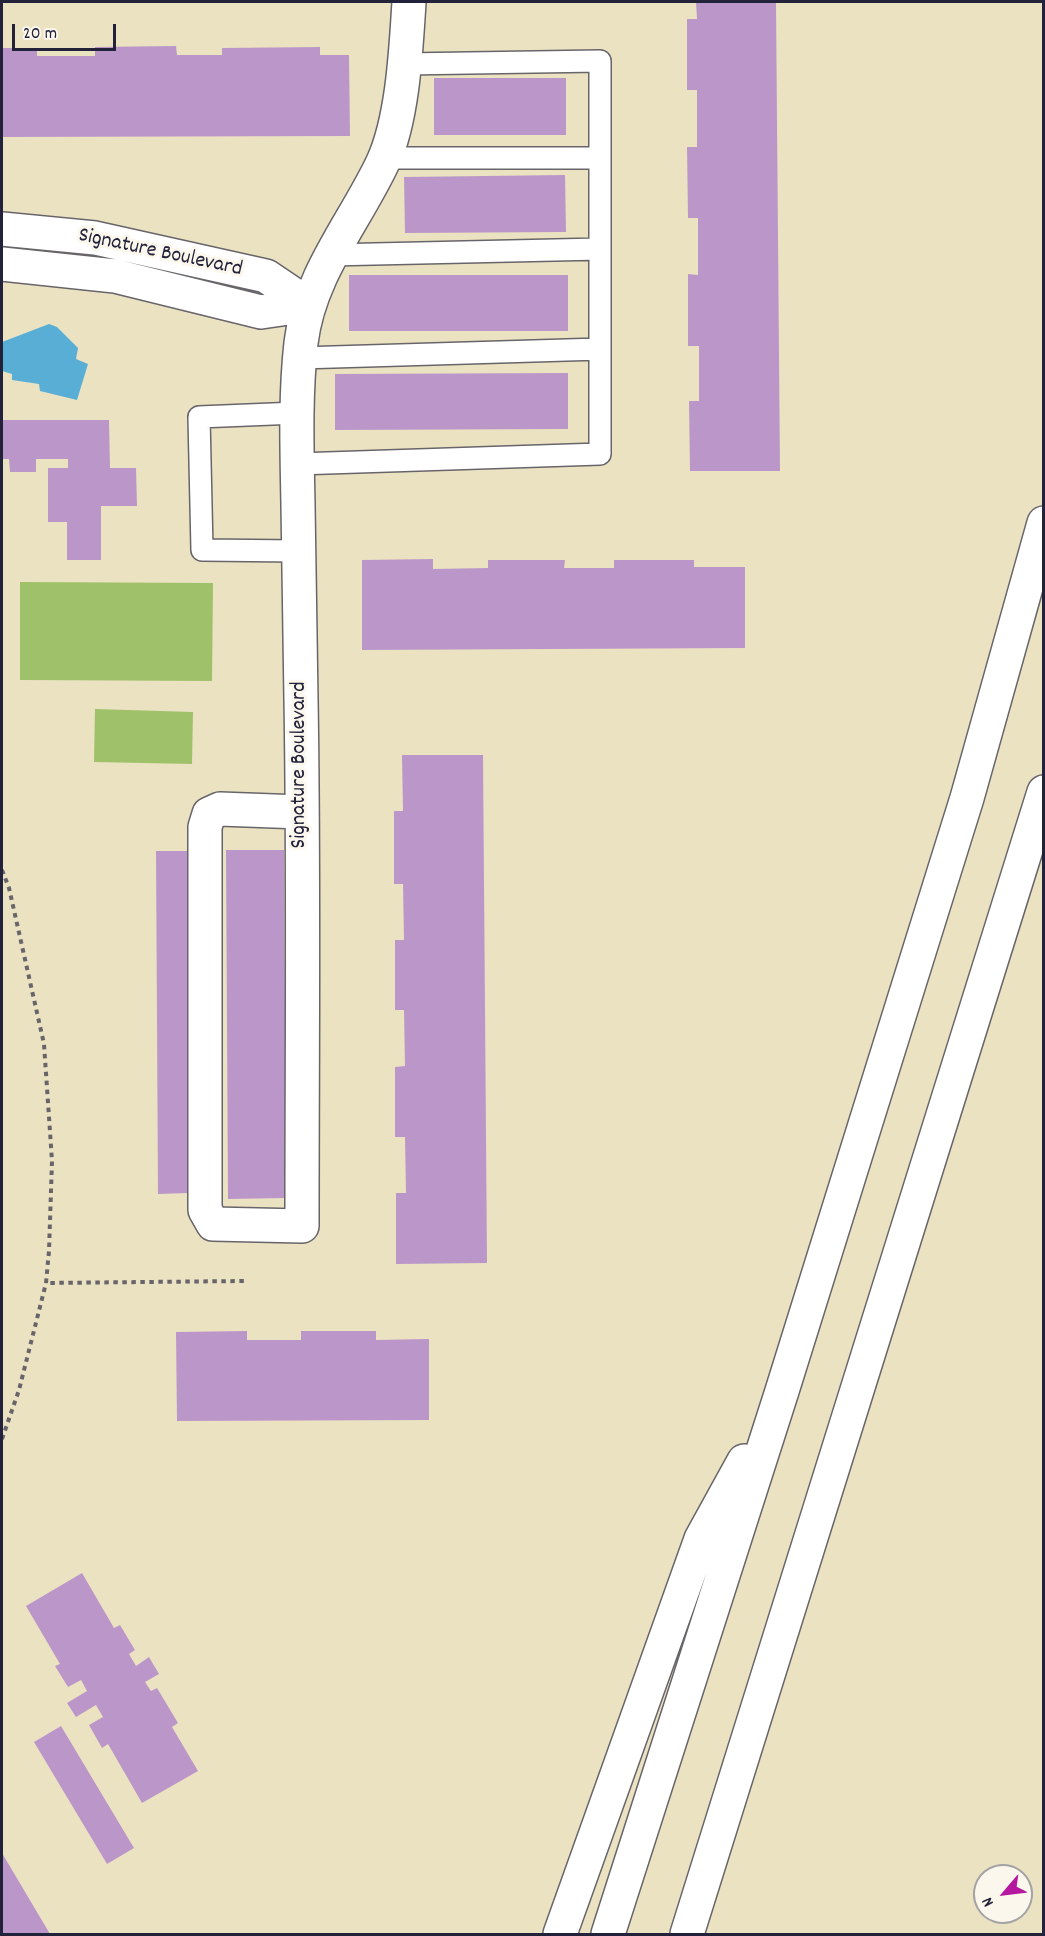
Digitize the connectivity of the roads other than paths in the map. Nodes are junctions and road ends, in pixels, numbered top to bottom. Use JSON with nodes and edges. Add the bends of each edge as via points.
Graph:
{"nodes":[{"id":1,"x":409,"y":2,"type":"edge"},
{"id":2,"x":404,"y":64,"type":"junction"},
{"id":3,"x":385,"y":158,"type":"junction"},
{"id":4,"x":600,"y":158,"type":"junction"},
{"id":5,"x":2,"y":229,"type":"edge"},
{"id":6,"x":600,"y":249,"type":"junction"},
{"id":7,"x":329,"y":255,"type":"junction"},
{"id":8,"x":2,"y":264,"type":"edge"},
{"id":9,"x":309,"y":305,"type":"junction"},
{"id":10,"x":600,"y":349,"type":"junction"},
{"id":11,"x":300,"y":358,"type":"junction"},
{"id":12,"x":297,"y":413,"type":"junction"},
{"id":13,"x":297,"y":464,"type":"junction"},
{"id":14,"x":1044,"y":524,"type":"edge"},
{"id":15,"x":299,"y":551,"type":"junction"},
{"id":16,"x":1044,"y":792,"type":"edge"},
{"id":17,"x":302,"y":812,"type":"junction"},
{"id":18,"x":782,"y":1391,"type":"junction"},
{"id":19,"x":560,"y":1935,"type":"edge"},
{"id":20,"x":608,"y":1935,"type":"edge"},
{"id":21,"x":687,"y":1935,"type":"edge"}],
"edges":[{"from":1,"to":2,"type":"main road","name":"Signature Boulevard"},
{"from":2,"to":3,"type":"main road","name":"Signature Boulevard"},
{"from":2,"to":4,"type":"lane","via":[[600,61]]},
{"from":3,"to":4,"type":"lane"},
{"from":3,"to":7,"type":"main road","name":"Signature Boulevard","via":[[357,213]]},
{"from":4,"to":6,"type":"lane"},
{"from":5,"to":9,"type":"main road","name":"Signature Boulevard","via":[[95,238],[266,276]]},
{"from":6,"to":7,"type":"lane"},
{"from":6,"to":10,"type":"lane"},
{"from":7,"to":9,"type":"main road","name":"Signature Boulevard"},
{"from":8,"to":9,"type":"main road","name":"Signature Boulevard","via":[[115,276],[261,312]]},
{"from":9,"to":11,"type":"main road","name":"Signature Boulevard"},
{"from":10,"to":11,"type":"lane"},
{"from":10,"to":13,"type":"lane","via":[[600,453]]},
{"from":11,"to":12,"type":"main road","name":"Signature Boulevard"},
{"from":12,"to":13,"type":"main road","name":"Signature Boulevard"},
{"from":12,"to":15,"type":"lane","via":[[199,417],[202,550]]},
{"from":13,"to":15,"type":"main road","name":"Signature Boulevard"},
{"from":14,"to":18,"type":"main road","via":[[967,798]]},
{"from":15,"to":17,"type":"main road","name":"Signature Boulevard"},
{"from":16,"to":21,"type":"main road"},
{"from":17,"to":17,"type":"main road","name":"Signature Boulevard","via":[[302,1226],[213,1224],[205,1210],[205,828],[209,814],[220,809]]},
{"from":18,"to":19,"type":"main road","via":[[701,1539]]},
{"from":18,"to":20,"type":"main road"}]}
